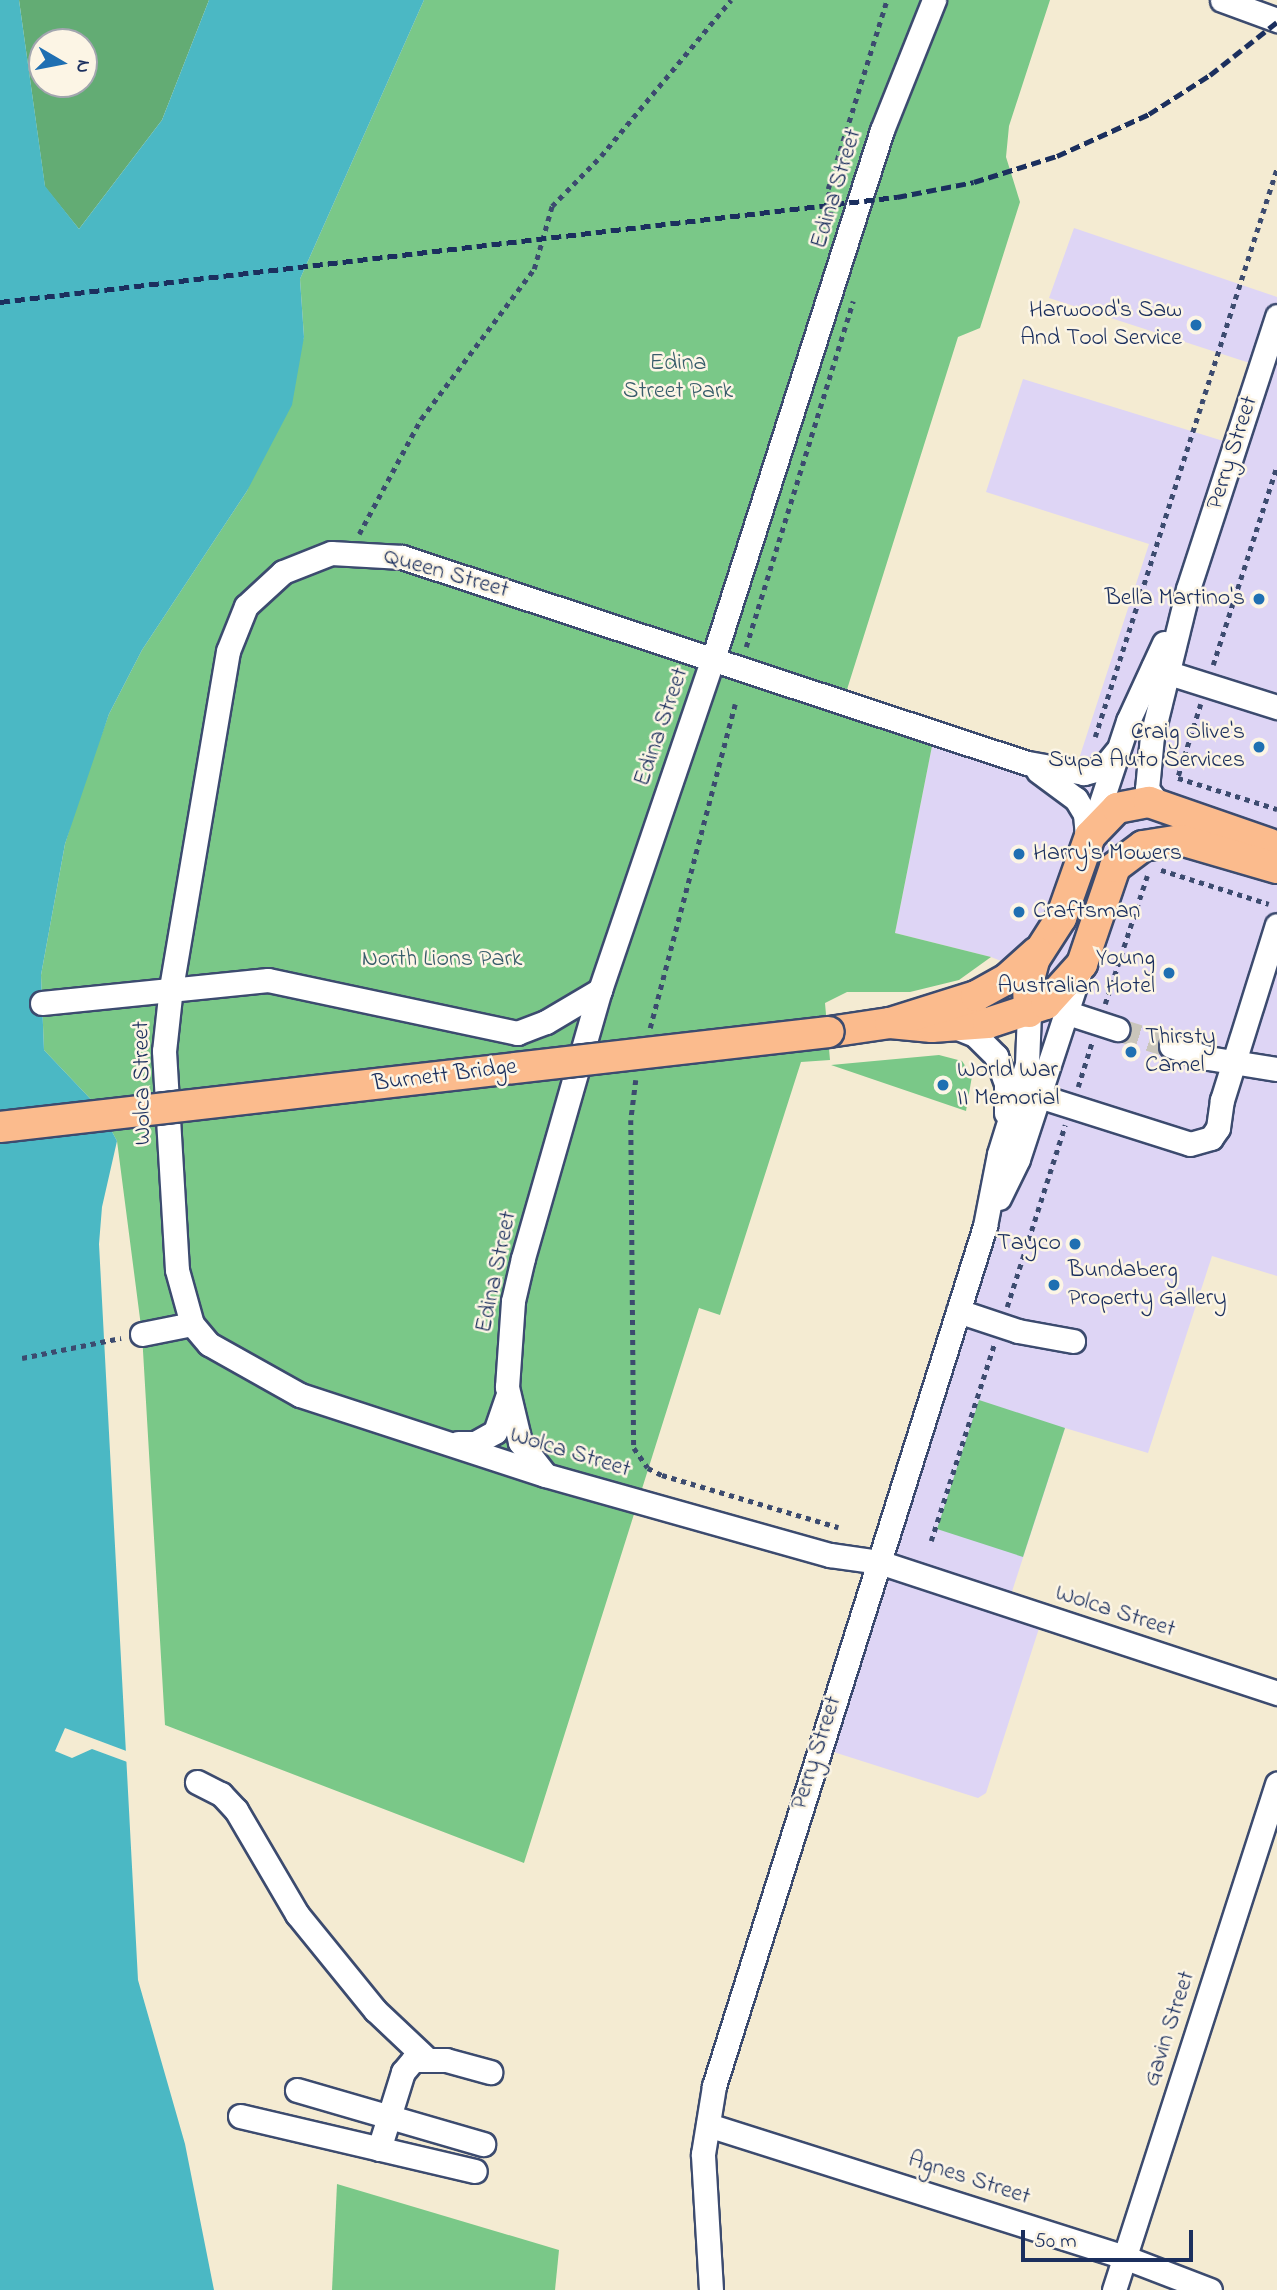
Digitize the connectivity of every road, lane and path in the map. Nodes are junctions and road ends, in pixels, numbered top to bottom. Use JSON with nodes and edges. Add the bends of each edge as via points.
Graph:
{"nodes":[{"id":1,"x":731,"y":0,"type":"edge"},
{"id":2,"x":934,"y":0,"type":"edge"},
{"id":3,"x":1222,"y":0,"type":"edge"},
{"id":4,"x":1277,"y":20,"type":"edge"},
{"id":5,"x":1277,"y":168,"type":"edge"},
{"id":6,"x":1277,"y":316,"type":"edge"},
{"id":7,"x":1277,"y":466,"type":"edge"},
{"id":8,"x":355,"y":551,"type":"junction"},
{"id":9,"x":713,"y":659,"type":"junction"},
{"id":10,"x":1160,"y":670,"type":"junction"},
{"id":11,"x":1206,"y":685,"type":"junction"},
{"id":12,"x":734,"y":704,"type":"dead end"},
{"id":13,"x":1277,"y":707,"type":"edge"},
{"id":14,"x":1095,"y":737,"type":"dead end"},
{"id":15,"x":1116,"y":752,"type":"junction"},
{"id":16,"x":1027,"y":763,"type":"junction"},
{"id":17,"x":1159,"y":805,"type":"junction"},
{"id":18,"x":1277,"y":809,"type":"edge"},
{"id":19,"x":1277,"y":846,"type":"edge"},
{"id":20,"x":1085,"y":853,"type":"junction"},
{"id":21,"x":1277,"y":868,"type":"edge"},
{"id":22,"x":1110,"y":879,"type":"junction"},
{"id":23,"x":1277,"y":906,"type":"edge"},
{"id":24,"x":1277,"y":925,"type":"edge"},
{"id":25,"x":180,"y":929,"type":"junction"},
{"id":26,"x":1038,"y":950,"type":"junction"},
{"id":27,"x":1082,"y":964,"type":"junction"},
{"id":28,"x":230,"y":983,"type":"junction"},
{"id":29,"x":171,"y":987,"type":"junction"},
{"id":30,"x":600,"y":990,"type":"junction"},
{"id":31,"x":42,"y":1003,"type":"dead end"},
{"id":32,"x":1029,"y":1012,"type":"junction"},
{"id":33,"x":1068,"y":1013,"type":"junction"},
{"id":34,"x":546,"y":1022,"type":"junction"},
{"id":35,"x":890,"y":1024,"type":"junction"},
{"id":36,"x":952,"y":1026,"type":"junction"},
{"id":37,"x":1108,"y":1026,"type":"junction"},
{"id":38,"x":649,"y":1035,"type":"dead end"},
{"id":39,"x":1171,"y":1046,"type":"tunnel mouth"},
{"id":40,"x":581,"y":1053,"type":"junction"},
{"id":41,"x":1077,"y":1060,"type":"dead end"},
{"id":42,"x":1234,"y":1060,"type":"junction"},
{"id":43,"x":1086,"y":1063,"type":"junction"},
{"id":44,"x":1277,"y":1069,"type":"edge"},
{"id":45,"x":638,"y":1074,"type":"dead end"},
{"id":46,"x":1039,"y":1096,"type":"junction"},
{"id":47,"x":1071,"y":1106,"type":"junction"},
{"id":48,"x":0,"y":1127,"type":"edge"},
{"id":49,"x":999,"y":1154,"type":"junction"},
{"id":50,"x":985,"y":1226,"type":"junction"},
{"id":51,"x":958,"y":1311,"type":"junction"},
{"id":52,"x":192,"y":1324,"type":"junction"},
{"id":53,"x":1001,"y":1325,"type":"junction"},
{"id":54,"x":142,"y":1334,"type":"joint"},
{"id":55,"x":1073,"y":1341,"type":"dead end"},
{"id":56,"x":22,"y":1358,"type":"dead end"},
{"id":57,"x":508,"y":1387,"type":"junction"},
{"id":58,"x":440,"y":1440,"type":"junction"},
{"id":59,"x":545,"y":1475,"type":"junction"},
{"id":60,"x":838,"y":1527,"type":"dead end"},
{"id":61,"x":931,"y":1541,"type":"dead end"},
{"id":62,"x":879,"y":1562,"type":"junction"},
{"id":63,"x":1277,"y":1693,"type":"edge"},
{"id":64,"x":197,"y":1782,"type":"dead end"},
{"id":65,"x":1277,"y":1784,"type":"edge"},
{"id":66,"x":426,"y":2057,"type":"junction"},
{"id":67,"x":490,"y":2072,"type":"dead end"},
{"id":68,"x":297,"y":2090,"type":"dead end"},
{"id":69,"x":240,"y":2116,"type":"dead end"},
{"id":70,"x":387,"y":2116,"type":"junction"},
{"id":71,"x":708,"y":2125,"type":"junction"},
{"id":72,"x":483,"y":2144,"type":"dead end"},
{"id":73,"x":379,"y":2149,"type":"junction"},
{"id":74,"x":475,"y":2171,"type":"dead end"},
{"id":75,"x":1124,"y":2257,"type":"junction"},
{"id":76,"x":710,"y":2290,"type":"edge"},
{"id":77,"x":1114,"y":2290,"type":"edge"},
{"id":78,"x":1210,"y":2290,"type":"edge"}],
"edges":[{"from":1,"to":8,"type":"path","via":[[601,156],[552,206],[534,269],[421,419],[359,531]]},
{"from":2,"to":9,"type":"street","name":"Edina Street","via":[[882,130]]},
{"from":3,"to":4,"type":"street"},
{"from":5,"to":14,"type":"path"},
{"from":6,"to":10,"type":"street","name":"Perry Street"},
{"from":7,"to":11,"type":"path"},
{"from":8,"to":9,"type":"street","name":"Queen Street","via":[[422,563]]},
{"from":8,"to":25,"type":"street","name":"Queen Street","via":[[309,558],[283,572],[246,606],[236,628]]},
{"from":9,"to":16,"type":"street","name":"Queen Street"},
{"from":9,"to":30,"type":"street","name":"Edina Street"},
{"from":10,"to":11,"type":"street"},
{"from":10,"to":15,"type":"street","name":"Perry Street"},
{"from":10,"to":17,"type":"street","name":"Perry Street","via":[[1146,775],[1150,796]]},
{"from":11,"to":13,"type":"street"},
{"from":11,"to":18,"type":"path","via":[[1178,778]]},
{"from":12,"to":38,"type":"path"},
{"from":15,"to":16,"type":"street","name":"Queen Street","via":[[1103,768],[1084,774]]},
{"from":15,"to":20,"type":"street","name":"Perry Street"},
{"from":16,"to":20,"type":"street","name":"Queen Street","via":[[1058,783],[1080,805],[1088,823]]},
{"from":17,"to":19,"type":"main road"},
{"from":17,"to":20,"type":"main road","via":[[1139,802],[1117,807]]},
{"from":20,"to":22,"type":"main road","via":[[1110,866]]},
{"from":20,"to":26,"type":"main road","name":"Perry Street","via":[[1061,918]]},
{"from":21,"to":22,"type":"main road","via":[[1198,843],[1168,840],[1133,850]]},
{"from":22,"to":27,"type":"main road","name":"Perry Street"},
{"from":23,"to":37,"type":"path","via":[[1153,867]]},
{"from":24,"to":42,"type":"street"},
{"from":25,"to":28,"type":"street","via":[[181,947],[191,970]]},
{"from":25,"to":29,"type":"street","name":"Queen Street"},
{"from":26,"to":32,"type":"main road","name":"Perry Street","via":[[1028,983]]},
{"from":26,"to":35,"type":"main road","name":"Burnett Bridge","via":[[1008,978],[976,996]]},
{"from":27,"to":32,"type":"main road","name":"Burnett Bridge","via":[[1056,996]]},
{"from":27,"to":33,"type":"street","name":"Perry Street"},
{"from":28,"to":29,"type":"street"},
{"from":28,"to":34,"type":"street","via":[[292,982],[497,1032],[517,1033]]},
{"from":29,"to":31,"type":"street"},
{"from":29,"to":52,"type":"street","name":"Wolca Street","via":[[164,1051],[177,1270]]},
{"from":30,"to":34,"type":"street"},
{"from":30,"to":40,"type":"street","name":"Edina Street"},
{"from":32,"to":36,"type":"main road","name":"Burnett Bridge","via":[[1006,1020]]},
{"from":32,"to":49,"type":"street","name":"Perry Street","via":[[1027,1063]]},
{"from":33,"to":37,"type":"street"},
{"from":33,"to":46,"type":"street","name":"Perry Street"},
{"from":34,"to":40,"type":"street","via":[[573,1020],[582,1030]]},
{"from":35,"to":36,"type":"main road","name":"Burnett Bridge"},
{"from":35,"to":48,"type":"main road","name":"Burnett Bridge","bridge":true},
{"from":36,"to":49,"type":"street","via":[[975,1035],[1001,1065],[1007,1095]]},
{"from":37,"to":43,"type":"path"},
{"from":39,"to":42,"type":"street"},
{"from":40,"to":57,"type":"street","name":"Edina Street","via":[[513,1300]]},
{"from":41,"to":43,"type":"path"},
{"from":42,"to":44,"type":"street"},
{"from":42,"to":47,"type":"street","via":[[1218,1128],[1202,1143],[1190,1144]]},
{"from":43,"to":47,"type":"path"},
{"from":45,"to":60,"type":"path","via":[[631,1120],[634,1448],[648,1468],[662,1475]]},
{"from":46,"to":47,"type":"street"},
{"from":46,"to":50,"type":"street","name":"Perry Street","via":[[1018,1158]]},
{"from":47,"to":53,"type":"path"},
{"from":49,"to":50,"type":"street","name":"Perry Street"},
{"from":50,"to":51,"type":"street","name":"Perry Street"},
{"from":51,"to":53,"type":"street"},
{"from":51,"to":62,"type":"street","name":"Perry Street"},
{"from":52,"to":54,"type":"street"},
{"from":52,"to":58,"type":"street","name":"Wolca Street","via":[[208,1344],[266,1380]]},
{"from":53,"to":55,"type":"street"},
{"from":53,"to":61,"type":"path"},
{"from":54,"to":56,"type":"path"},
{"from":57,"to":58,"type":"street","via":[[506,1408],[495,1432],[475,1443]]},
{"from":57,"to":59,"type":"street","name":"Edina Street","via":[[520,1442]]},
{"from":58,"to":59,"type":"street","name":"Wolca Street"},
{"from":59,"to":62,"type":"street","name":"Wolca Street","via":[[830,1555]]},
{"from":62,"to":63,"type":"street","name":"Wolca Street"},
{"from":62,"to":71,"type":"street","name":"Perry Street","via":[[728,2030]]},
{"from":64,"to":66,"type":"street","via":[[221,1794],[236,1810],[297,1914],[375,2010]]},
{"from":65,"to":75,"type":"street","name":"Gavin Street"},
{"from":66,"to":67,"type":"street"},
{"from":66,"to":70,"type":"street","via":[[413,2060],[403,2072]]},
{"from":68,"to":70,"type":"street"},
{"from":69,"to":73,"type":"street"},
{"from":70,"to":72,"type":"street"},
{"from":70,"to":73,"type":"street"},
{"from":71,"to":75,"type":"street","name":"Agnes Street"},
{"from":71,"to":76,"type":"street","name":"Perry Street","via":[[703,2154]]},
{"from":73,"to":74,"type":"street"},
{"from":75,"to":77,"type":"street","name":"Gavin Street"},
{"from":75,"to":78,"type":"street","name":"Agnes Street"}]}
